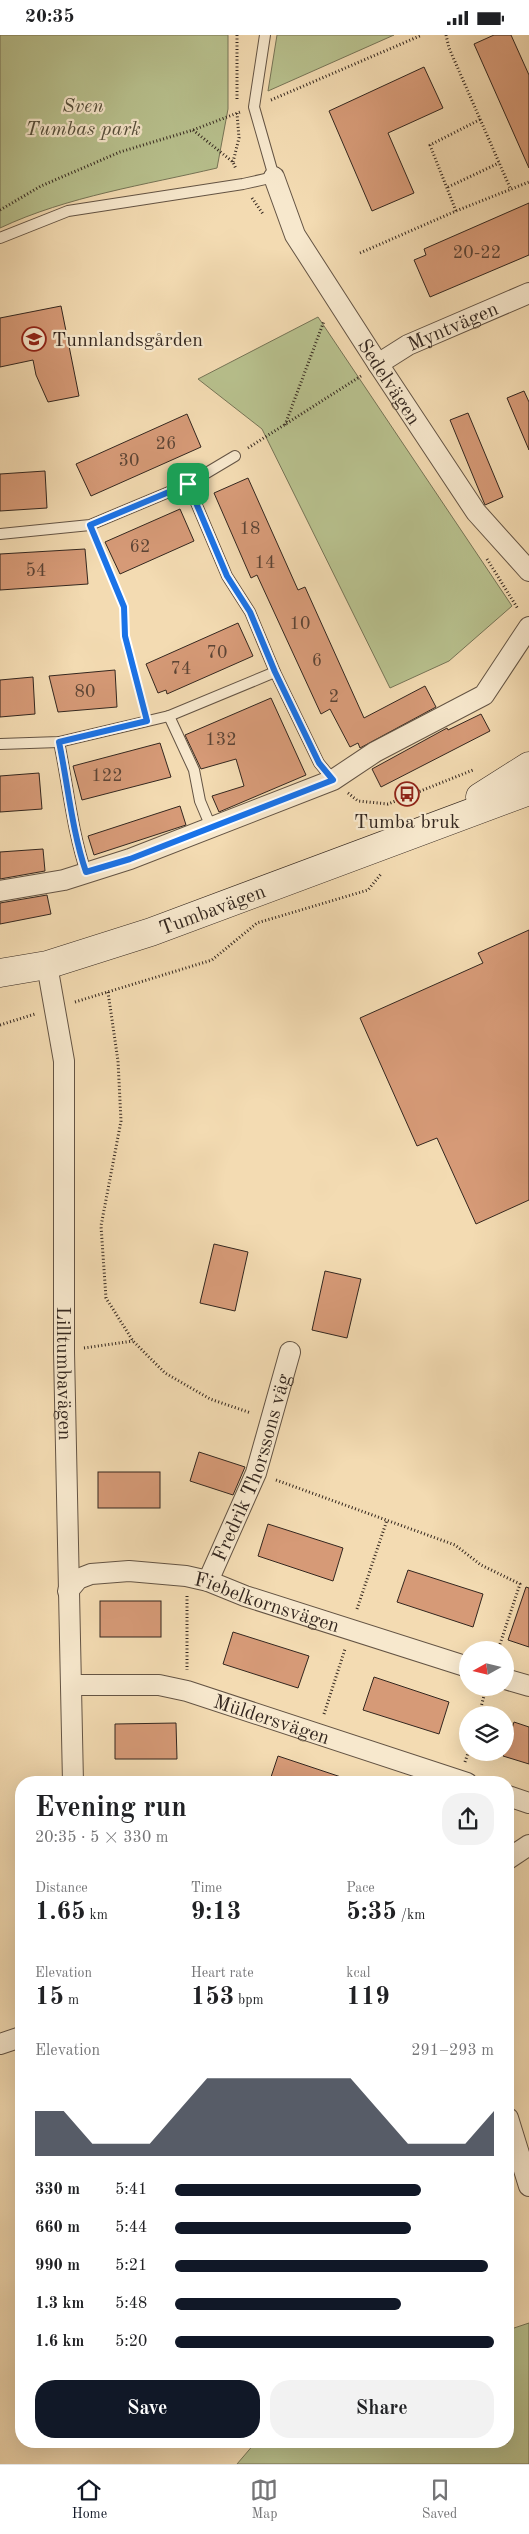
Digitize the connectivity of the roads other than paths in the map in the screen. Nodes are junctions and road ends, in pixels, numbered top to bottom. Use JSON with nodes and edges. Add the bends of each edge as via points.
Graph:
{"nodes":[{"id":1,"x":265,"y":35,"type":"edge"},
{"id":2,"x":274,"y":177,"type":"junction"},
{"id":3,"x":0,"y":238,"type":"edge"},
{"id":4,"x":529,"y":293,"type":"edge"},
{"id":5,"x":378,"y":364,"type":"junction"},
{"id":6,"x":235,"y":456,"type":"road end"},
{"id":7,"x":188,"y":484,"type":"junction"},
{"id":8,"x":0,"y":533,"type":"edge"},
{"id":9,"x":529,"y":571,"type":"edge"},
{"id":10,"x":529,"y":627,"type":"edge"},
{"id":11,"x":275,"y":672,"type":"junction"},
{"id":12,"x":168,"y":716,"type":"junction"},
{"id":13,"x":59,"y":742,"type":"junction"},
{"id":14,"x":0,"y":744,"type":"edge"},
{"id":15,"x":529,"y":767,"type":"edge"},
{"id":16,"x":333,"y":780,"type":"junction"},
{"id":17,"x":529,"y":791,"type":"edge"},
{"id":18,"x":211,"y":827,"type":"junction"},
{"id":19,"x":421,"y":832,"type":"junction"},
{"id":20,"x":86,"y":872,"type":"junction"},
{"id":21,"x":0,"y":891,"type":"edge"},
{"id":22,"x":47,"y":965,"type":"junction"},
{"id":23,"x":0,"y":973,"type":"edge"},
{"id":24,"x":290,"y":1352,"type":"dead end"},
{"id":25,"x":208,"y":1581,"type":"junction"},
{"id":26,"x":68,"y":1591,"type":"junction"},
{"id":27,"x":459,"y":1664,"type":"edge"},
{"id":28,"x":514,"y":1682,"type":"edge"},
{"id":29,"x":72,"y":1685,"type":"junction"},
{"id":30,"x":529,"y":1686,"type":"edge"},
{"id":31,"x":73,"y":1776,"type":"edge"},
{"id":32,"x":446,"y":1776,"type":"edge"},
{"id":33,"x":514,"y":1798,"type":"edge"},
{"id":34,"x":529,"y":1803,"type":"edge"},
{"id":35,"x":529,"y":1845,"type":"edge"},
{"id":36,"x":514,"y":1855,"type":"edge"},
{"id":37,"x":15,"y":2039,"type":"edge"},
{"id":38,"x":0,"y":2044,"type":"edge"},
{"id":39,"x":514,"y":2137,"type":"edge"},
{"id":40,"x":529,"y":2186,"type":"edge"}],
"edges":[{"from":1,"to":2,"type":"lane","via":[[254,107]]},
{"from":2,"to":3,"type":"lane","via":[[68,211]]},
{"from":2,"to":5,"type":"street","name":"Sedelvägen","via":[[295,235]]},
{"from":4,"to":5,"type":"street","name":"Myntvägen","via":[[408,345]]},
{"from":5,"to":9,"type":"street","name":"Sedelvägen","via":[[476,513]]},
{"from":6,"to":7,"type":"lane"},
{"from":7,"to":8,"type":"lane","via":[[90,525]]},
{"from":7,"to":11,"type":"lane","via":[[227,576],[250,612]]},
{"from":10,"to":16,"type":"street","via":[[484,695],[375,752]]},
{"from":11,"to":12,"type":"lane"},
{"from":11,"to":16,"type":"lane","via":[[319,763]]},
{"from":12,"to":13,"type":"lane"},
{"from":12,"to":18,"type":"lane","via":[[194,770],[200,801]]},
{"from":13,"to":14,"type":"lane"},
{"from":13,"to":20,"type":"lane","via":[[76,841]]},
{"from":15,"to":19,"type":"main road","name":"Tumbavägen"},
{"from":16,"to":18,"type":"street"},
{"from":17,"to":19,"type":"main road","name":"Tumbavägen"},
{"from":18,"to":20,"type":"street","via":[[130,859]]},
{"from":19,"to":22,"type":"main road","name":"Tumbavägen","via":[[151,932]]},
{"from":20,"to":21,"type":"street","via":[[64,880]]},
{"from":22,"to":23,"type":"main road","name":"Tumbavägen"},
{"from":22,"to":26,"type":"street","name":"Lilltumbavägen","via":[[64,1061]]},
{"from":24,"to":25,"type":"street","name":"Fredrik Thorssons väg","via":[[256,1473]]},
{"from":25,"to":26,"type":"street","name":"Fiebelkornsvägen","via":[[129,1571],[91,1573],[78,1579]]},
{"from":25,"to":27,"type":"street","name":"Fiebelkornsvägen","via":[[245,1596]]},
{"from":26,"to":29,"type":"street","name":"Lilltumbavägen"},
{"from":28,"to":30,"type":"street"},
{"from":29,"to":31,"type":"street","name":"Lilltumbavägen"},
{"from":29,"to":32,"type":"street","name":"Müldersvägen","via":[[159,1685],[187,1691]]},
{"from":33,"to":34,"type":"street"},
{"from":35,"to":36,"type":"street"},
{"from":37,"to":38,"type":"street"},
{"from":39,"to":40,"type":"street"}]}
